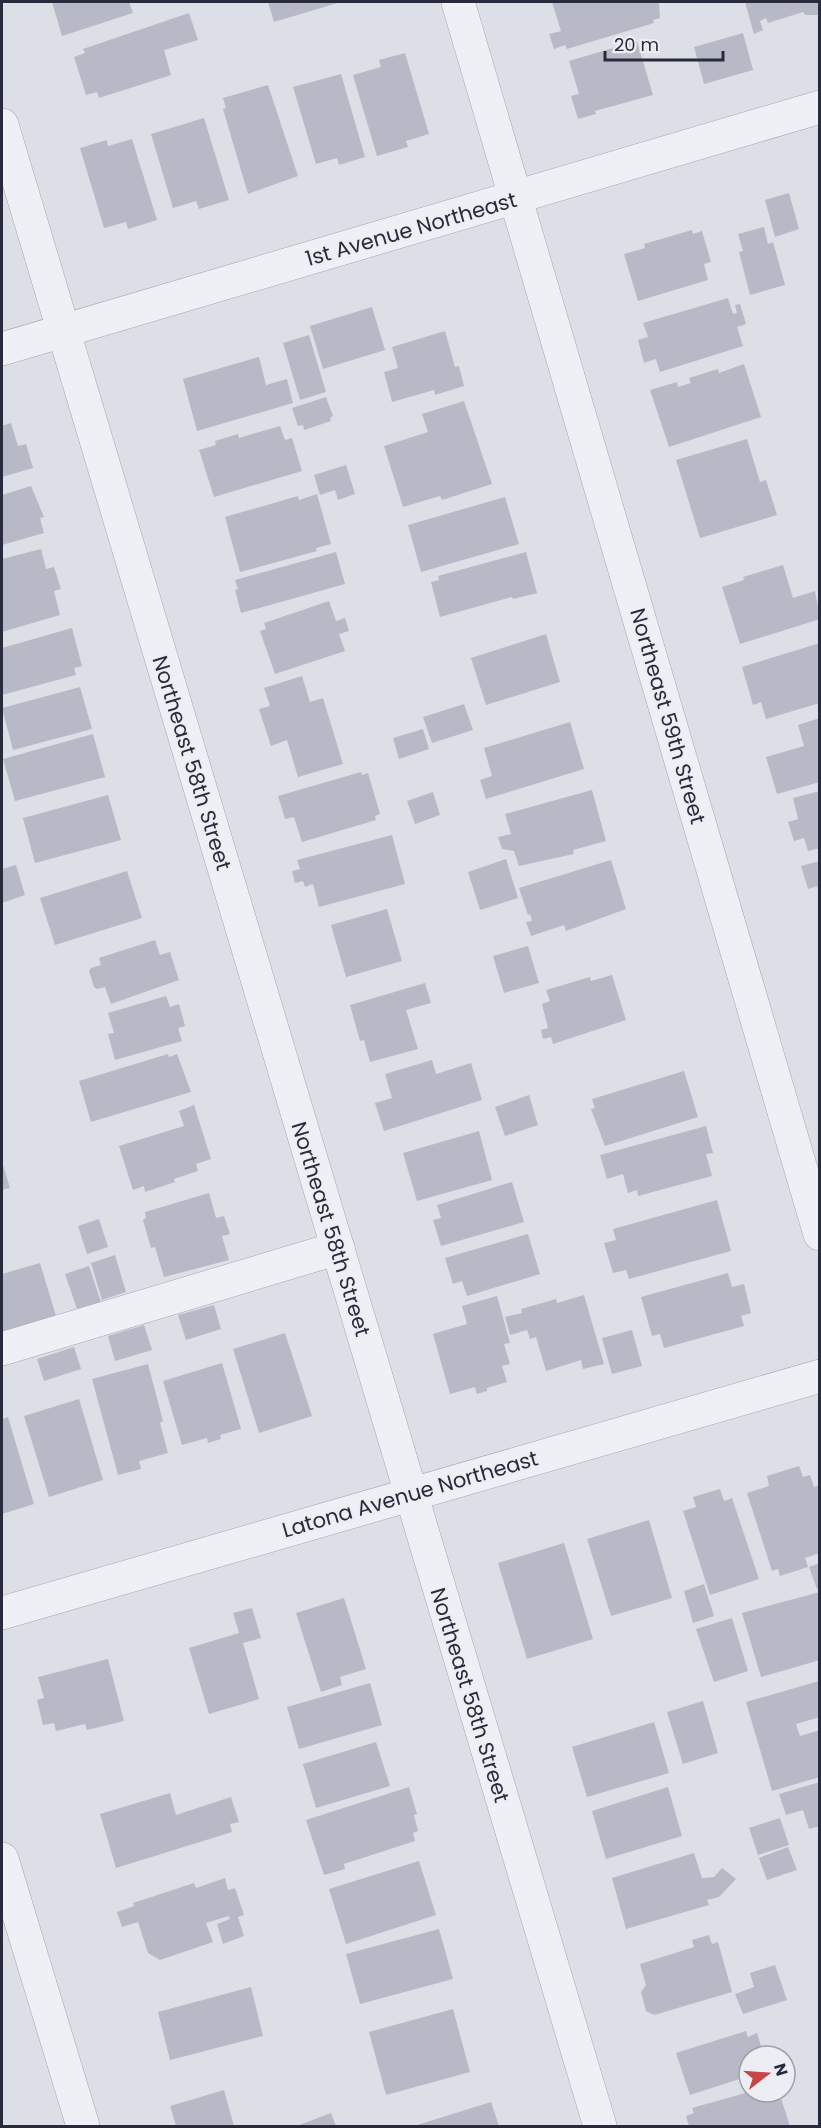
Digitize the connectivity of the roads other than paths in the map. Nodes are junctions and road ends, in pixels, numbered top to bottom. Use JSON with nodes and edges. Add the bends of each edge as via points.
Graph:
{"nodes":[{"id":1,"x":458,"y":2,"type":"edge"},
{"id":2,"x":819,"y":107,"type":"edge"},
{"id":3,"x":2,"y":125,"type":"edge"},
{"id":4,"x":516,"y":198,"type":"junction"},
{"id":5,"x":63,"y":331,"type":"junction"},
{"id":6,"x":2,"y":349,"type":"edge"},
{"id":7,"x":819,"y":1234,"type":"edge"},
{"id":8,"x":338,"y":1248,"type":"junction"},
{"id":9,"x":2,"y":1349,"type":"edge"},
{"id":10,"x":819,"y":1376,"type":"edge"},
{"id":11,"x":410,"y":1495,"type":"junction"},
{"id":12,"x":2,"y":1612,"type":"edge"},
{"id":13,"x":2,"y":1859,"type":"edge"},
{"id":14,"x":83,"y":2127,"type":"edge"},
{"id":15,"x":600,"y":2127,"type":"edge"}],
"edges":[{"from":1,"to":4,"type":"street","name":"Northeast 59th Street"},
{"from":2,"to":4,"type":"street","name":"1st Avenue Northeast"},
{"from":3,"to":5,"type":"street","name":"Northeast 58th Street"},
{"from":4,"to":5,"type":"street","name":"1st Avenue Northeast"},
{"from":4,"to":7,"type":"street","name":"Northeast 59th Street"},
{"from":5,"to":6,"type":"street","name":"1st Avenue Northeast"},
{"from":5,"to":8,"type":"street","name":"Northeast 58th Street"},
{"from":8,"to":9,"type":"street"},
{"from":8,"to":11,"type":"street","name":"Northeast 58th Street"},
{"from":10,"to":11,"type":"street","name":"Latona Avenue Northeast"},
{"from":11,"to":12,"type":"street","name":"Latona Avenue Northeast"},
{"from":11,"to":15,"type":"street","name":"Northeast 58th Street"},
{"from":13,"to":14,"type":"street"}]}
